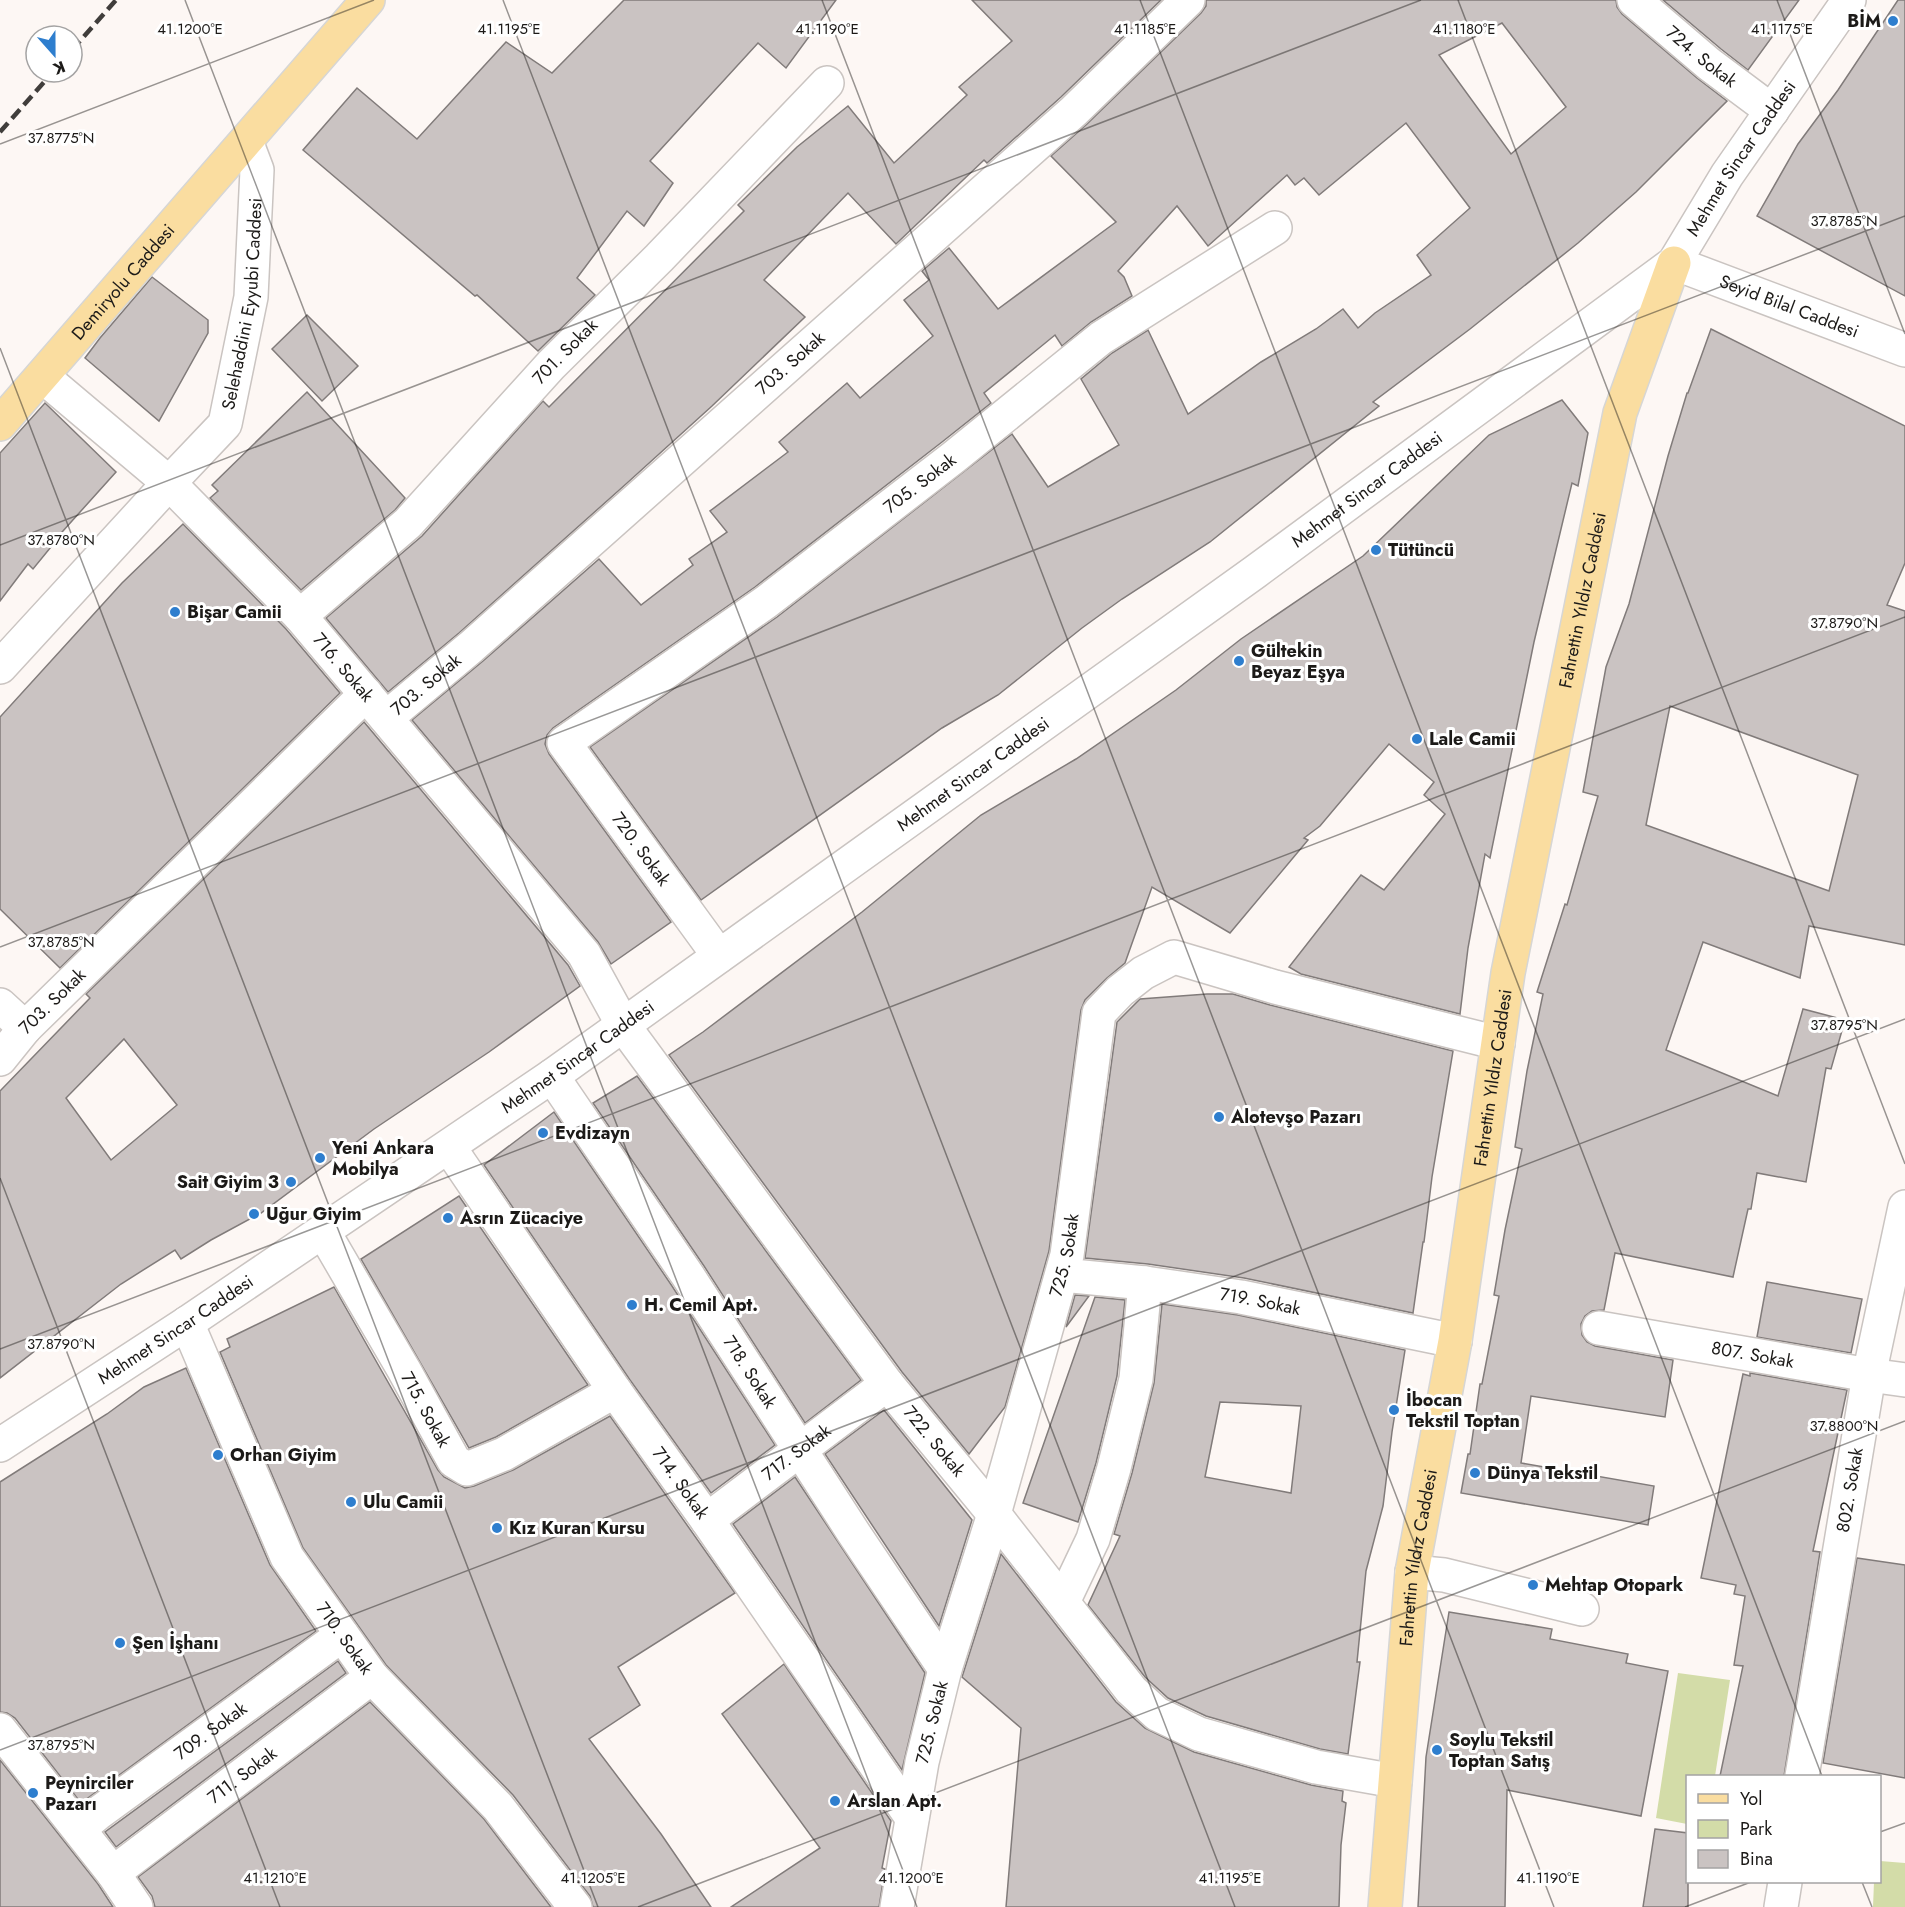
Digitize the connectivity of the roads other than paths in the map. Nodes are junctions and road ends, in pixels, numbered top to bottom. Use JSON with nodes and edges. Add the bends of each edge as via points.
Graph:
{"nodes":[{"id":1,"x":368,"y":0,"type":"edge"},
{"id":2,"x":1188,"y":0,"type":"edge"},
{"id":3,"x":1634,"y":0,"type":"edge"},
{"id":4,"x":1848,"y":0,"type":"edge"},
{"id":5,"x":827,"y":83,"type":"dead end"},
{"id":6,"x":1772,"y":111,"type":"junction"},
{"id":7,"x":246,"y":141,"type":"junction"},
{"id":8,"x":1275,"y":228,"type":"dead end"},
{"id":9,"x":1674,"y":263,"type":"junction"},
{"id":10,"x":1905,"y":350,"type":"edge"},
{"id":11,"x":42,"y":376,"type":"junction"},
{"id":12,"x":0,"y":424,"type":"edge"},
{"id":13,"x":169,"y":483,"type":"junction"},
{"id":14,"x":300,"y":616,"type":"junction"},
{"id":15,"x":0,"y":667,"type":"edge"},
{"id":16,"x":376,"y":706,"type":"junction"},
{"id":17,"x":564,"y":742,"type":"joint"},
{"id":18,"x":719,"y":956,"type":"junction"},
{"id":19,"x":0,"y":1005,"type":"edge"},
{"id":20,"x":623,"y":1025,"type":"junction"},
{"id":21,"x":25,"y":1028,"type":"junction"},
{"id":22,"x":1498,"y":1043,"type":"junction"},
{"id":23,"x":0,"y":1059,"type":"edge"},
{"id":24,"x":552,"y":1076,"type":"junction"},
{"id":25,"x":449,"y":1147,"type":"junction"},
{"id":26,"x":1905,"y":1207,"type":"edge"},
{"id":27,"x":323,"y":1231,"type":"junction"},
{"id":28,"x":1062,"y":1275,"type":"junction"},
{"id":29,"x":1145,"y":1283,"type":"junction"},
{"id":30,"x":187,"y":1323,"type":"junction"},
{"id":31,"x":1599,"y":1328,"type":"dead end"},
{"id":32,"x":1455,"y":1341,"type":"junction"},
{"id":33,"x":1869,"y":1375,"type":"junction"},
{"id":34,"x":1905,"y":1380,"type":"edge"},
{"id":35,"x":887,"y":1384,"type":"junction"},
{"id":36,"x":615,"y":1391,"type":"junction"},
{"id":37,"x":0,"y":1445,"type":"edge"},
{"id":38,"x":800,"y":1449,"type":"junction"},
{"id":39,"x":994,"y":1514,"type":"junction"},
{"id":40,"x":706,"y":1520,"type":"junction"},
{"id":41,"x":1412,"y":1572,"type":"junction"},
{"id":42,"x":1063,"y":1602,"type":"junction"},
{"id":43,"x":1582,"y":1609,"type":"dead end"},
{"id":44,"x":342,"y":1635,"type":"junction"},
{"id":45,"x":945,"y":1669,"type":"junction"},
{"id":46,"x":372,"y":1677,"type":"junction"},
{"id":47,"x":0,"y":1730,"type":"edge"},
{"id":48,"x":1802,"y":1775,"type":"edge"},
{"id":49,"x":1395,"y":1781,"type":"junction"},
{"id":50,"x":912,"y":1818,"type":"junction"},
{"id":51,"x":79,"y":1829,"type":"junction"},
{"id":52,"x":113,"y":1873,"type":"junction"},
{"id":53,"x":1785,"y":1883,"type":"edge"},
{"id":54,"x":136,"y":1907,"type":"edge"},
{"id":55,"x":575,"y":1907,"type":"edge"},
{"id":56,"x":897,"y":1907,"type":"edge"},
{"id":57,"x":1385,"y":1907,"type":"edge"},
{"id":58,"x":1781,"y":1907,"type":"edge"}],
"edges":[{"from":1,"to":7,"type":"main road","name":"Demiryolu Caddesi"},
{"from":2,"to":16,"type":"street","name":"703. Sokak","via":[[1065,119],[471,647]]},
{"from":3,"to":6,"type":"street","name":"724. Sokak"},
{"from":4,"to":6,"type":"street","name":"Mehmet Sincar Caddesi"},
{"from":5,"to":14,"type":"street","name":"701. Sokak","via":[[551,365],[408,523]]},
{"from":6,"to":9,"type":"street","name":"Mehmet Sincar Caddesi","via":[[1727,175]]},
{"from":7,"to":11,"type":"main road","name":"Demiryolu Caddesi"},
{"from":7,"to":13,"type":"street","name":"Selehaddini Eyyubi Caddesi","via":[[256,170],[251,297],[225,424]]},
{"from":8,"to":17,"type":"street","name":"705. Sokak","via":[[1101,338],[766,603]]},
{"from":9,"to":10,"type":"street","name":"Seyid Bilal Caddesi"},
{"from":9,"to":18,"type":"street","name":"Mehmet Sincar Caddesi","via":[[1255,572]]},
{"from":9,"to":22,"type":"main road","name":"Fahrettin Yıldız Caddesi","via":[[1620,413],[1508,973]]},
{"from":11,"to":12,"type":"main road","name":"Demiryolu Caddesi"},
{"from":11,"to":13,"type":"street","name":"716. Sokak"},
{"from":13,"to":14,"type":"street","name":"716. Sokak"},
{"from":13,"to":15,"type":"street","name":"Selehaddini Eyyubi Caddesi"},
{"from":14,"to":16,"type":"street","name":"716. Sokak"},
{"from":16,"to":20,"type":"street","name":"716. Sokak","via":[[584,954]]},
{"from":16,"to":21,"type":"street","name":"703. Sokak"},
{"from":17,"to":18,"type":"street","name":"720. Sokak"},
{"from":18,"to":20,"type":"street","name":"Mehmet Sincar Caddesi"},
{"from":19,"to":21,"type":"street"},
{"from":20,"to":24,"type":"street","name":"Mehmet Sincar Caddesi"},
{"from":20,"to":35,"type":"street","name":"722. Sokak"},
{"from":21,"to":23,"type":"street","name":"703. Sokak"},
{"from":22,"to":28,"type":"street","name":"725. Sokak","via":[[1275,987],[1174,957],[1143,973],[1100,1013]]},
{"from":22,"to":32,"type":"main road","name":"Fahrettin Yıldız Caddesi"},
{"from":24,"to":25,"type":"street","name":"Mehmet Sincar Caddesi"},
{"from":24,"to":38,"type":"street","name":"718. Sokak"},
{"from":25,"to":27,"type":"street","name":"Mehmet Sincar Caddesi"},
{"from":25,"to":36,"type":"street","name":"714. Sokak"},
{"from":26,"to":33,"type":"street","name":"802. Sokak"},
{"from":27,"to":30,"type":"street","name":"Mehmet Sincar Caddesi"},
{"from":27,"to":36,"type":"street","name":"715. Sokak","via":[[454,1461],[467,1469],[504,1454]]},
{"from":28,"to":29,"type":"street","name":"719. Sokak"},
{"from":28,"to":39,"type":"street","name":"725. Sokak"},
{"from":29,"to":32,"type":"street","name":"719. Sokak","via":[[1241,1297]]},
{"from":29,"to":42,"type":"street","via":[[1136,1379],[1114,1468],[1093,1539]]},
{"from":30,"to":37,"type":"street","name":"Mehmet Sincar Caddesi"},
{"from":30,"to":44,"type":"street","name":"710. Sokak","via":[[287,1557]]},
{"from":31,"to":33,"type":"street","name":"807. Sokak"},
{"from":32,"to":41,"type":"main road","name":"Fahrettin Yıldız Caddesi"},
{"from":33,"to":34,"type":"street","name":"807. Sokak"},
{"from":33,"to":48,"type":"street","name":"802. Sokak"},
{"from":35,"to":38,"type":"street","name":"717. Sokak"},
{"from":35,"to":39,"type":"street","name":"722. Sokak"},
{"from":36,"to":40,"type":"street","name":"714. Sokak"},
{"from":38,"to":40,"type":"street","name":"717. Sokak"},
{"from":38,"to":45,"type":"street","name":"718. Sokak"},
{"from":39,"to":42,"type":"street","name":"722. Sokak"},
{"from":39,"to":45,"type":"street","name":"725. Sokak"},
{"from":40,"to":50,"type":"street","name":"714. Sokak"},
{"from":41,"to":43,"type":"street","via":[[1443,1575]]},
{"from":41,"to":49,"type":"main road","name":"Fahrettin Yıldız Caddesi"},
{"from":42,"to":49,"type":"street","name":"722. Sokak","via":[[1131,1690],[1157,1714],[1199,1734],[1316,1767]]},
{"from":44,"to":46,"type":"street","name":"710. Sokak"},
{"from":44,"to":51,"type":"street","name":"709. Sokak"},
{"from":45,"to":50,"type":"street","name":"725. Sokak"},
{"from":46,"to":52,"type":"street","name":"711. Sokak"},
{"from":46,"to":55,"type":"street","name":"710. Sokak","via":[[498,1807]]},
{"from":47,"to":51,"type":"street"},
{"from":49,"to":57,"type":"main road","name":"Fahrettin Yıldız Caddesi"},
{"from":50,"to":56,"type":"street","name":"725. Sokak"},
{"from":51,"to":52,"type":"street"},
{"from":52,"to":54,"type":"street"},
{"from":53,"to":58,"type":"street"}]}
